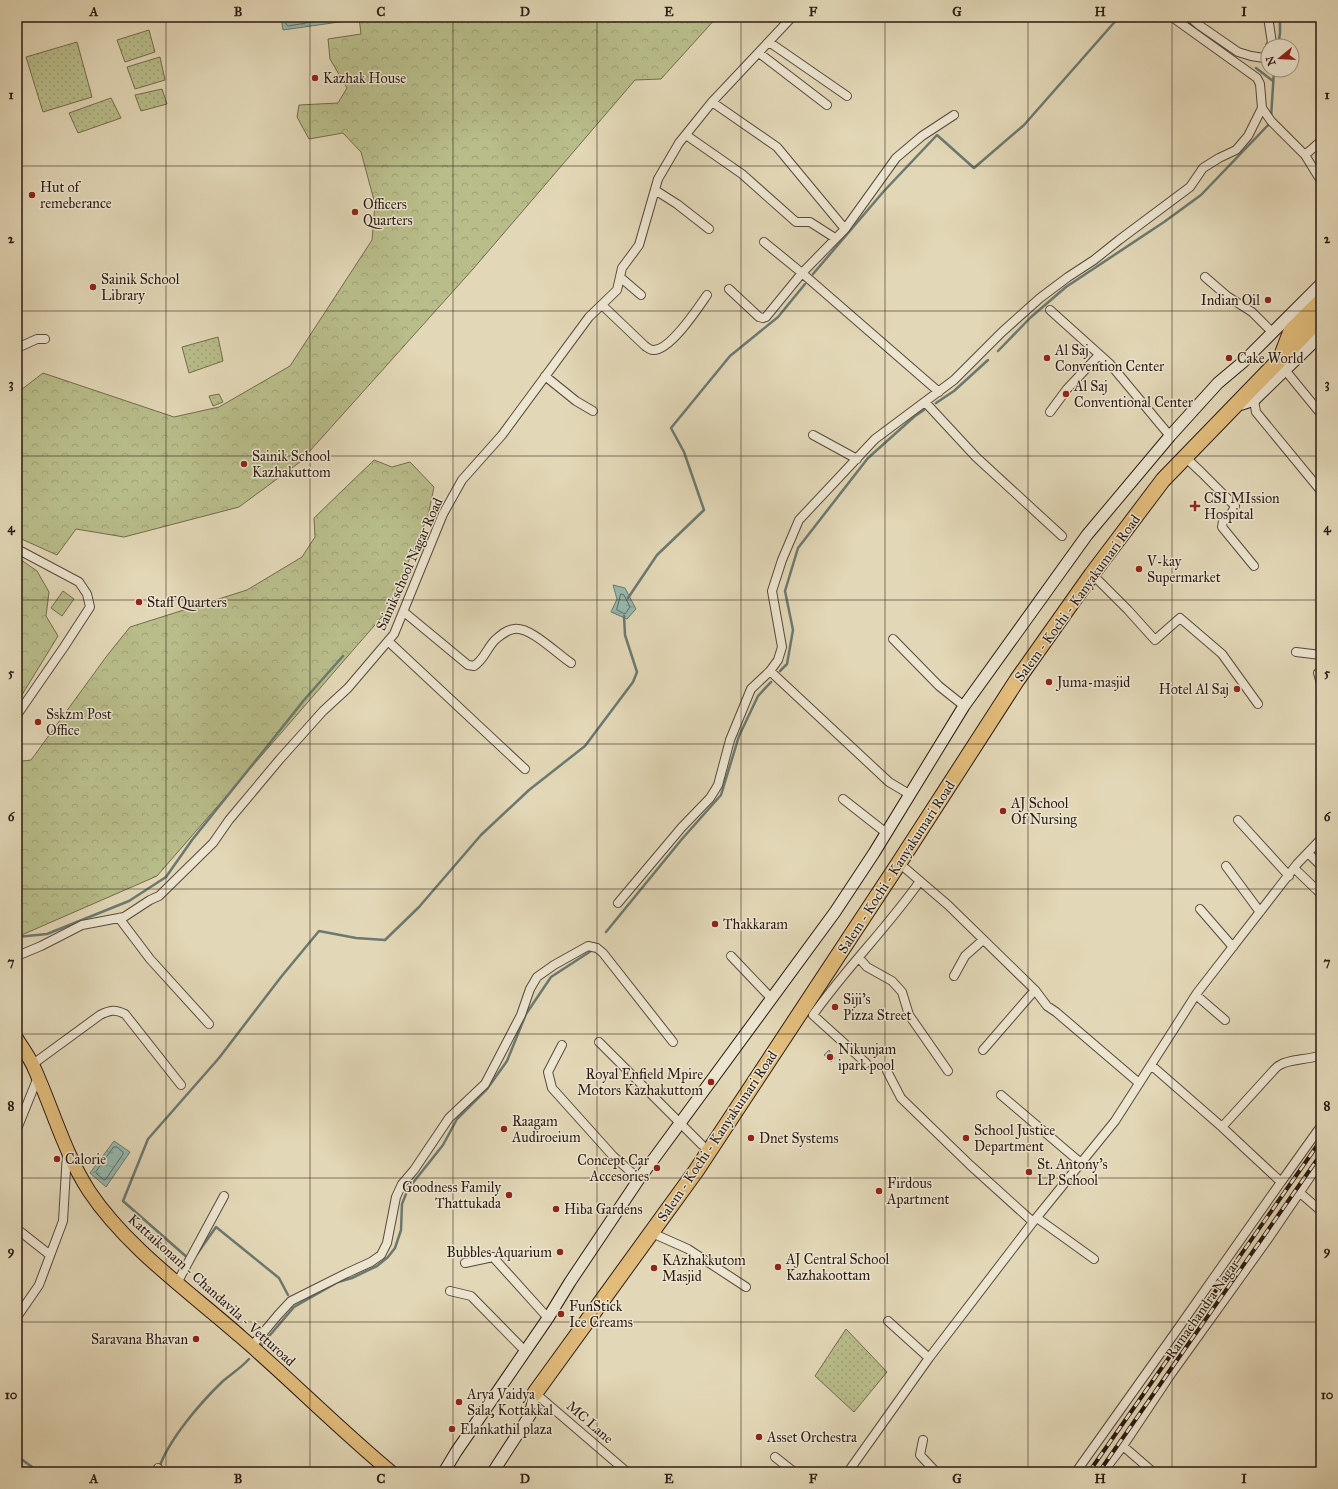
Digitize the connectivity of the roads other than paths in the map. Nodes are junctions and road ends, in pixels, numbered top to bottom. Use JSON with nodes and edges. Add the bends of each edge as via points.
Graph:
{"nodes":[{"id":1,"x":792,"y":17,"type":"edge"},
{"id":2,"x":1172,"y":17,"type":"edge"},
{"id":3,"x":1190,"y":17,"type":"edge"},
{"id":4,"x":1268,"y":17,"type":"edge"},
{"id":5,"x":1271,"y":38,"type":"edge"},
{"id":6,"x":769,"y":42,"type":"junction"},
{"id":7,"x":759,"y":53,"type":"junction"},
{"id":8,"x":1260,"y":57,"type":"edge"},
{"id":9,"x":847,"y":96,"type":"dead end"},
{"id":10,"x":712,"y":102,"type":"junction"},
{"id":11,"x":827,"y":105,"type":"dead end"},
{"id":12,"x":1262,"y":108,"type":"junction"},
{"id":13,"x":954,"y":115,"type":"dead end"},
{"id":14,"x":686,"y":135,"type":"junction"},
{"id":15,"x":1321,"y":141,"type":"edge"},
{"id":16,"x":1305,"y":155,"type":"junction"},
{"id":17,"x":1321,"y":181,"type":"edge"},
{"id":18,"x":655,"y":190,"type":"junction"},
{"id":19,"x":709,"y":229,"type":"dead end"},
{"id":20,"x":845,"y":229,"type":"junction"},
{"id":21,"x":835,"y":238,"type":"junction"},
{"id":22,"x":764,"y":242,"type":"dead end"},
{"id":23,"x":802,"y":273,"type":"junction"},
{"id":24,"x":620,"y":277,"type":"junction"},
{"id":25,"x":1205,"y":277,"type":"dead end"},
{"id":26,"x":1321,"y":284,"type":"edge"},
{"id":27,"x":729,"y":289,"type":"dead end"},
{"id":28,"x":641,"y":295,"type":"dead end"},
{"id":29,"x":707,"y":295,"type":"dead end"},
{"id":30,"x":1321,"y":301,"type":"edge"},
{"id":31,"x":602,"y":305,"type":"junction"},
{"id":32,"x":1050,"y":310,"type":"dead end"},
{"id":33,"x":1321,"y":317,"type":"edge"},
{"id":34,"x":1272,"y":332,"type":"junction"},
{"id":35,"x":1321,"y":335,"type":"edge"},
{"id":36,"x":45,"y":339,"type":"dead end"},
{"id":37,"x":17,"y":348,"type":"edge"},
{"id":38,"x":1099,"y":355,"type":"junction"},
{"id":39,"x":1283,"y":364,"type":"junction"},
{"id":40,"x":545,"y":376,"type":"junction"},
{"id":41,"x":938,"y":392,"type":"junction"},
{"id":42,"x":1254,"y":400,"type":"junction"},
{"id":43,"x":925,"y":402,"type":"junction"},
{"id":44,"x":1237,"y":404,"type":"junction"},
{"id":45,"x":593,"y":411,"type":"dead end"},
{"id":46,"x":1050,"y":412,"type":"dead end"},
{"id":47,"x":1321,"y":414,"type":"edge"},
{"id":48,"x":813,"y":435,"type":"dead end"},
{"id":49,"x":1170,"y":436,"type":"junction"},
{"id":50,"x":1185,"y":457,"type":"junction"},
{"id":51,"x":857,"y":459,"type":"junction"},
{"id":52,"x":1321,"y":491,"type":"edge"},
{"id":53,"x":1062,"y":536,"type":"dead end"},
{"id":54,"x":17,"y":549,"type":"edge"},
{"id":55,"x":1254,"y":566,"type":"dead end"},
{"id":56,"x":1092,"y":574,"type":"junction"},
{"id":57,"x":404,"y":612,"type":"junction"},
{"id":58,"x":893,"y":639,"type":"dead end"},
{"id":59,"x":388,"y":641,"type":"junction"},
{"id":60,"x":1296,"y":652,"type":"dead end"},
{"id":61,"x":1321,"y":654,"type":"edge"},
{"id":62,"x":571,"y":663,"type":"dead end"},
{"id":63,"x":1321,"y":671,"type":"edge"},
{"id":64,"x":770,"y":672,"type":"junction"},
{"id":65,"x":1321,"y":683,"type":"edge"},
{"id":66,"x":1258,"y":704,"type":"dead end"},
{"id":67,"x":964,"y":706,"type":"junction"},
{"id":68,"x":17,"y":715,"type":"edge"},
{"id":69,"x":525,"y":769,"type":"dead end"},
{"id":70,"x":909,"y":794,"type":"junction"},
{"id":71,"x":843,"y":799,"type":"dead end"},
{"id":72,"x":1238,"y":820,"type":"dead end"},
{"id":73,"x":885,"y":832,"type":"junction"},
{"id":74,"x":1321,"y":839,"type":"edge"},
{"id":75,"x":1308,"y":853,"type":"junction"},
{"id":76,"x":899,"y":863,"type":"junction"},
{"id":77,"x":1226,"y":866,"type":"dead end"},
{"id":78,"x":1321,"y":866,"type":"edge"},
{"id":79,"x":1294,"y":868,"type":"junction"},
{"id":80,"x":1288,"y":876,"type":"junction"},
{"id":81,"x":920,"y":881,"type":"junction"},
{"id":82,"x":1321,"y":894,"type":"edge"},
{"id":83,"x":618,"y":903,"type":"dead end"},
{"id":84,"x":1200,"y":909,"type":"dead end"},
{"id":85,"x":1260,"y":912,"type":"junction"},
{"id":86,"x":120,"y":918,"type":"junction"},
{"id":87,"x":983,"y":940,"type":"junction"},
{"id":88,"x":1233,"y":947,"type":"junction"},
{"id":89,"x":17,"y":956,"type":"edge"},
{"id":90,"x":731,"y":956,"type":"dead end"},
{"id":91,"x":859,"y":958,"type":"junction"},
{"id":92,"x":954,"y":976,"type":"dead end"},
{"id":93,"x":1035,"y":990,"type":"junction"},
{"id":94,"x":1196,"y":995,"type":"junction"},
{"id":95,"x":771,"y":998,"type":"junction"},
{"id":96,"x":1224,"y":1020,"type":"dead end"},
{"id":97,"x":209,"y":1024,"type":"dead end"},
{"id":98,"x":17,"y":1039,"type":"edge"},
{"id":99,"x":599,"y":1042,"type":"dead end"},
{"id":100,"x":673,"y":1042,"type":"dead end"},
{"id":101,"x":562,"y":1045,"type":"dead end"},
{"id":102,"x":983,"y":1050,"type":"dead end"},
{"id":103,"x":1321,"y":1055,"type":"edge"},
{"id":104,"x":33,"y":1064,"type":"junction"},
{"id":105,"x":866,"y":1064,"type":"dead end"},
{"id":106,"x":1151,"y":1065,"type":"junction"},
{"id":107,"x":887,"y":1071,"type":"dead end"},
{"id":108,"x":948,"y":1071,"type":"dead end"},
{"id":109,"x":38,"y":1078,"type":"junction"},
{"id":110,"x":1139,"y":1083,"type":"junction"},
{"id":111,"x":181,"y":1085,"type":"dead end"},
{"id":112,"x":1000,"y":1095,"type":"dead end"},
{"id":113,"x":680,"y":1123,"type":"junction"},
{"id":114,"x":1321,"y":1126,"type":"edge"},
{"id":115,"x":1222,"y":1127,"type":"junction"},
{"id":116,"x":17,"y":1129,"type":"edge"},
{"id":117,"x":702,"y":1145,"type":"dead end"},
{"id":118,"x":67,"y":1149,"type":"junction"},
{"id":119,"x":1321,"y":1161,"type":"edge"},
{"id":120,"x":1081,"y":1163,"type":"junction"},
{"id":121,"x":639,"y":1179,"type":"junction"},
{"id":122,"x":1281,"y":1182,"type":"junction"},
{"id":123,"x":1299,"y":1192,"type":"junction"},
{"id":124,"x":224,"y":1196,"type":"dead end"},
{"id":125,"x":1321,"y":1211,"type":"edge"},
{"id":126,"x":1035,"y":1220,"type":"junction"},
{"id":127,"x":17,"y":1229,"type":"edge"},
{"id":128,"x":652,"y":1233,"type":"junction"},
{"id":129,"x":50,"y":1255,"type":"junction"},
{"id":130,"x":1094,"y":1259,"type":"dead end"},
{"id":131,"x":465,"y":1263,"type":"dead end"},
{"id":132,"x":177,"y":1283,"type":"junction"},
{"id":133,"x":746,"y":1287,"type":"dead end"},
{"id":134,"x":450,"y":1292,"type":"dead end"},
{"id":135,"x":17,"y":1317,"type":"edge"},
{"id":136,"x":548,"y":1318,"type":"junction"},
{"id":137,"x":888,"y":1321,"type":"dead end"},
{"id":138,"x":252,"y":1346,"type":"junction"},
{"id":139,"x":525,"y":1351,"type":"junction"},
{"id":140,"x":929,"y":1358,"type":"junction"},
{"id":141,"x":535,"y":1393,"type":"junction"},
{"id":142,"x":923,"y":1440,"type":"dead end"},
{"id":143,"x":1124,"y":1446,"type":"junction"},
{"id":144,"x":775,"y":1457,"type":"dead end"},
{"id":145,"x":17,"y":1468,"type":"edge"},
{"id":146,"x":22,"y":1472,"type":"edge"},
{"id":147,"x":391,"y":1472,"type":"edge"},
{"id":148,"x":444,"y":1472,"type":"edge"},
{"id":149,"x":493,"y":1472,"type":"edge"},
{"id":150,"x":627,"y":1472,"type":"edge"},
{"id":151,"x":794,"y":1472,"type":"edge"},
{"id":152,"x":848,"y":1472,"type":"edge"},
{"id":153,"x":936,"y":1472,"type":"edge"},
{"id":154,"x":1076,"y":1472,"type":"edge"},
{"id":155,"x":1103,"y":1472,"type":"edge"},
{"id":156,"x":1153,"y":1472,"type":"edge"}],
"edges":[{"from":1,"to":6,"type":"street","name":"Sainikschool Nagar Road"},
{"from":2,"to":12,"type":"street","via":[[1257,78]]},
{"from":3,"to":8,"type":"street","via":[[1238,52]]},
{"from":4,"to":5,"type":"street"},
{"from":6,"to":7,"type":"street","name":"Sainikschool Nagar Road"},
{"from":6,"to":9,"type":"street"},
{"from":7,"to":10,"type":"street","name":"Sainikschool Nagar Road"},
{"from":7,"to":11,"type":"street"},
{"from":10,"to":14,"type":"street","name":"Sainikschool Nagar Road"},
{"from":10,"to":20,"type":"street","via":[[777,147]]},
{"from":12,"to":16,"type":"street","via":[[1271,121]]},
{"from":12,"to":41,"type":"street","via":[[1248,136],[1236,150],[1203,168],[1190,187],[1040,298],[954,380]]},
{"from":13,"to":20,"type":"street","via":[[922,136],[896,158]]},
{"from":14,"to":18,"type":"street","name":"Sainikschool Nagar Road","via":[[658,179]]},
{"from":14,"to":21,"type":"street","via":[[742,174],[796,222],[810,222]]},
{"from":15,"to":16,"type":"street"},
{"from":16,"to":17,"type":"street"},
{"from":18,"to":19,"type":"street"},
{"from":18,"to":24,"type":"street","name":"Sainikschool Nagar Road","via":[[640,245],[622,268]]},
{"from":20,"to":21,"type":"street"},
{"from":21,"to":23,"type":"street"},
{"from":22,"to":23,"type":"street"},
{"from":23,"to":27,"type":"street","via":[[770,313],[763,318]]},
{"from":23,"to":41,"type":"street"},
{"from":24,"to":28,"type":"street"},
{"from":24,"to":31,"type":"street","name":"Sainikschool Nagar Road","via":[[617,290]]},
{"from":25,"to":34,"type":"street","via":[[1227,296],[1252,312]]},
{"from":26,"to":34,"type":"street"},
{"from":29,"to":31,"type":"street","via":[[682,331],[660,349],[655,350],[650,350]]},
{"from":30,"to":39,"type":"highway","name":"Salem - Kochi - Kanyakumari Road","via":[[1291,331]]},
{"from":31,"to":40,"type":"street","name":"Sainikschool Nagar Road","via":[[589,317]]},
{"from":32,"to":38,"type":"street"},
{"from":33,"to":39,"type":"highway","name":"Salem - Kochi - Kanyakumari Road","via":[[1301,337]]},
{"from":34,"to":49,"type":"street","via":[[1218,383]]},
{"from":35,"to":39,"type":"street"},
{"from":36,"to":37,"type":"street","via":[[37,339]]},
{"from":38,"to":46,"type":"street","via":[[1067,389]]},
{"from":38,"to":49,"type":"street"},
{"from":39,"to":42,"type":"street"},
{"from":39,"to":44,"type":"highway","name":"Salem - Kochi - Kanyakumari Road"},
{"from":39,"to":47,"type":"street"},
{"from":40,"to":45,"type":"street","via":[[576,402]]},
{"from":40,"to":57,"type":"street","name":"Sainikschool Nagar Road","via":[[502,435],[462,480],[443,514]]},
{"from":41,"to":43,"type":"street"},
{"from":42,"to":44,"type":"street"},
{"from":42,"to":52,"type":"street","via":[[1256,412]]},
{"from":43,"to":51,"type":"street","via":[[875,439]]},
{"from":43,"to":53,"type":"street","via":[[976,457]]},
{"from":44,"to":50,"type":"highway","name":"Salem - Kochi - Kanyakumari Road"},
{"from":48,"to":51,"type":"street"},
{"from":49,"to":67,"type":"street","via":[[1087,535]]},
{"from":50,"to":55,"type":"street","via":[[1235,506],[1229,517],[1222,521],[1222,527]]},
{"from":50,"to":56,"type":"highway","name":"Salem - Kochi - Kanyakumari Road","via":[[1163,480]]},
{"from":51,"to":64,"type":"street","via":[[799,520],[789,541],[772,591],[782,647],[778,660]]},
{"from":54,"to":68,"type":"street","via":[[79,582],[87,594],[90,607]]},
{"from":56,"to":66,"type":"street","via":[[1155,640],[1180,618],[1222,654]]},
{"from":56,"to":76,"type":"highway","name":"Salem - Kochi - Kanyakumari Road","via":[[1017,680]]},
{"from":57,"to":59,"type":"street","name":"Sainikschool Nagar Road"},
{"from":57,"to":62,"type":"street","via":[[468,665],[474,666],[478,663],[494,641],[514,628],[536,637]]},
{"from":58,"to":67,"type":"street","via":[[939,686]]},
{"from":59,"to":69,"type":"street"},
{"from":59,"to":86,"type":"street","name":"Sainikschool Nagar Road","via":[[348,688],[323,711],[280,759],[213,843],[159,896]]},
{"from":60,"to":61,"type":"street"},
{"from":63,"to":65,"type":"street","via":[[1318,673]]},
{"from":64,"to":70,"type":"street","via":[[889,782]]},
{"from":64,"to":83,"type":"street","via":[[749,694],[730,740],[718,785],[710,798]]},
{"from":67,"to":70,"type":"street"},
{"from":70,"to":73,"type":"street"},
{"from":71,"to":73,"type":"street"},
{"from":72,"to":80,"type":"street"},
{"from":73,"to":95,"type":"street","via":[[835,912]]},
{"from":74,"to":75,"type":"street"},
{"from":75,"to":78,"type":"street"},
{"from":75,"to":79,"type":"street"},
{"from":76,"to":81,"type":"street"},
{"from":76,"to":128,"type":"highway","name":"Salem - Kochi - Kanyakumari Road","via":[[696,1171]]},
{"from":77,"to":85,"type":"street"},
{"from":79,"to":80,"type":"street"},
{"from":79,"to":82,"type":"street"},
{"from":80,"to":85,"type":"street"},
{"from":81,"to":87,"type":"street"},
{"from":81,"to":91,"type":"street","via":[[900,910]]},
{"from":84,"to":88,"type":"street"},
{"from":85,"to":88,"type":"street"},
{"from":86,"to":89,"type":"street","name":"Sainikschool Nagar Road","via":[[82,925]]},
{"from":86,"to":97,"type":"street","via":[[150,959]]},
{"from":87,"to":92,"type":"street","via":[[965,956]]},
{"from":87,"to":93,"type":"street"},
{"from":88,"to":94,"type":"street"},
{"from":90,"to":95,"type":"street"},
{"from":91,"to":105,"type":"street","via":[[813,1014]]},
{"from":91,"to":108,"type":"street","via":[[867,967],[892,981],[902,992],[909,1015]]},
{"from":93,"to":102,"type":"street"},
{"from":93,"to":110,"type":"street","via":[[1047,1006]]},
{"from":94,"to":96,"type":"street"},
{"from":94,"to":106,"type":"street"},
{"from":95,"to":113,"type":"street"},
{"from":98,"to":104,"type":"main road","name":"Kattaikonam - Chandavila - Vetturoad"},
{"from":99,"to":113,"type":"street"},
{"from":100,"to":138,"type":"street","via":[[597,948],[588,946],[537,977],[521,1015],[485,1084],[449,1118],[402,1184],[396,1197],[387,1243],[381,1255],[292,1301]]},
{"from":101,"to":121,"type":"street","via":[[548,1072],[552,1088],[613,1156]]},
{"from":103,"to":115,"type":"street","via":[[1280,1064]]},
{"from":104,"to":109,"type":"main road","name":"Kattaikonam - Chandavila - Vetturoad"},
{"from":104,"to":111,"type":"street","via":[[100,1015],[109,1010],[117,1010],[125,1014]]},
{"from":106,"to":110,"type":"street"},
{"from":106,"to":115,"type":"street"},
{"from":107,"to":126,"type":"street","via":[[901,1098],[970,1165]]},
{"from":109,"to":116,"type":"street"},
{"from":109,"to":118,"type":"main road","name":"Kattaikonam - Chandavila - Vetturoad"},
{"from":110,"to":120,"type":"street","via":[[1115,1121]]},
{"from":112,"to":120,"type":"street"},
{"from":113,"to":117,"type":"street"},
{"from":113,"to":121,"type":"street"},
{"from":114,"to":122,"type":"street"},
{"from":115,"to":122,"type":"street"},
{"from":118,"to":129,"type":"street","via":[[63,1221]]},
{"from":118,"to":132,"type":"main road","name":"Kattaikonam - Chandavila - Vetturoad","via":[[81,1177],[103,1210],[126,1236]]},
{"from":119,"to":123,"type":"street","name":"Ramachandra Nagar"},
{"from":120,"to":126,"type":"street"},
{"from":121,"to":136,"type":"street"},
{"from":122,"to":154,"type":"street"},
{"from":123,"to":125,"type":"street"},
{"from":123,"to":143,"type":"street","name":"Ramachandra Nagar"},
{"from":124,"to":132,"type":"street"},
{"from":126,"to":130,"type":"street"},
{"from":126,"to":140,"type":"street"},
{"from":127,"to":129,"type":"street"},
{"from":128,"to":133,"type":"street","via":[[688,1249]]},
{"from":128,"to":141,"type":"highway","name":"Salem - Kochi - Kanyakumari Road"},
{"from":129,"to":135,"type":"street","via":[[39,1284]]},
{"from":131,"to":136,"type":"street","via":[[493,1258]]},
{"from":132,"to":138,"type":"main road","name":"Kattaikonam - Chandavila - Vetturoad"},
{"from":134,"to":139,"type":"street","via":[[471,1296]]},
{"from":136,"to":139,"type":"street"},
{"from":137,"to":140,"type":"street"},
{"from":138,"to":147,"type":"main road","name":"Kattaikonam - Chandavila - Vetturoad"},
{"from":139,"to":148,"type":"street"},
{"from":140,"to":152,"type":"street"},
{"from":141,"to":149,"type":"street","via":[[530,1415]]},
{"from":141,"to":150,"type":"street","name":"MC Lane"},
{"from":142,"to":153,"type":"street","via":[[920,1455]]},
{"from":143,"to":155,"type":"street","name":"Ramachandra Nagar"},
{"from":143,"to":156,"type":"street"},
{"from":144,"to":151,"type":"street"},
{"from":145,"to":146,"type":"street"}]}
